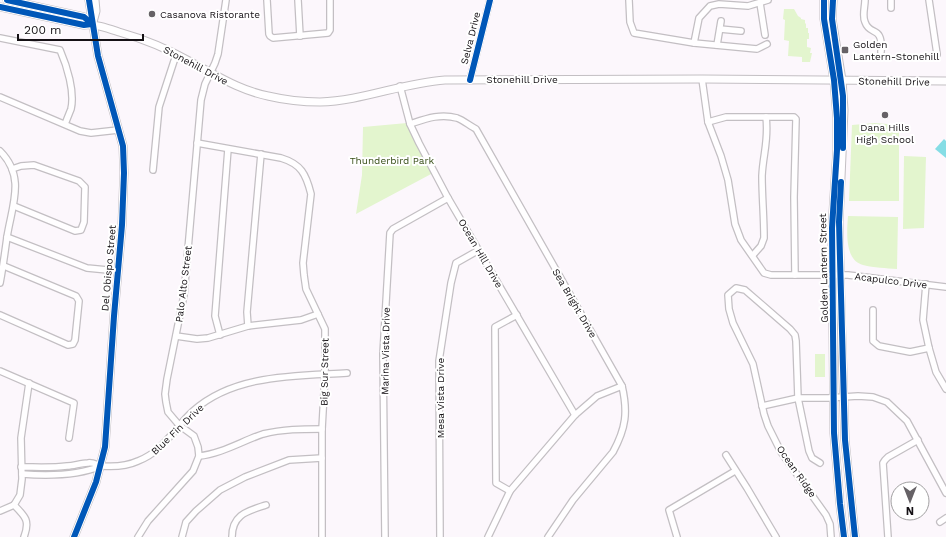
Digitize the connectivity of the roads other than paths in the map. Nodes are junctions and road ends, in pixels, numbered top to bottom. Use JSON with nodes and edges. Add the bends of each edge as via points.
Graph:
{"nodes":[{"id":1,"x":7,"y":0,"type":"edge"},
{"id":2,"x":89,"y":0,"type":"edge"},
{"id":3,"x":96,"y":0,"type":"edge"},
{"id":4,"x":226,"y":0,"type":"edge"},
{"id":5,"x":267,"y":0,"type":"edge"},
{"id":6,"x":298,"y":0,"type":"edge"},
{"id":7,"x":330,"y":0,"type":"edge"},
{"id":8,"x":490,"y":0,"type":"edge"},
{"id":9,"x":629,"y":0,"type":"edge"},
{"id":10,"x":768,"y":0,"type":"edge"},
{"id":11,"x":824,"y":0,"type":"edge"},
{"id":12,"x":865,"y":0,"type":"edge"},
{"id":13,"x":891,"y":0,"type":"edge"},
{"id":14,"x":929,"y":0,"type":"edge"},
{"id":15,"x":832,"y":1,"type":"edge"},
{"id":16,"x":730,"y":2,"type":"edge"},
{"id":17,"x":760,"y":3,"type":"junction"},
{"id":18,"x":0,"y":7,"type":"edge"},
{"id":19,"x":890,"y":8,"type":"dead end"},
{"id":20,"x":721,"y":21,"type":"dead end"},
{"id":21,"x":92,"y":24,"type":"junction"},
{"id":22,"x":720,"y":29,"type":"junction"},
{"id":23,"x":741,"y":31,"type":"dead end"},
{"id":24,"x":765,"y":35,"type":"dead end"},
{"id":25,"x":300,"y":36,"type":"junction"},
{"id":26,"x":0,"y":38,"type":"edge"},
{"id":27,"x":694,"y":42,"type":"junction"},
{"id":28,"x":767,"y":44,"type":"dead end"},
{"id":29,"x":717,"y":45,"type":"junction"},
{"id":30,"x":881,"y":52,"type":"dead end"},
{"id":31,"x":937,"y":54,"type":"dead end"},
{"id":32,"x":178,"y":55,"type":"junction"},
{"id":33,"x":211,"y":73,"type":"junction"},
{"id":34,"x":702,"y":79,"type":"junction"},
{"id":35,"x":470,"y":80,"type":"junction"},
{"id":36,"x":838,"y":80,"type":"junction"},
{"id":37,"x":946,"y":81,"type":"edge"},
{"id":38,"x":400,"y":86,"type":"junction"},
{"id":39,"x":0,"y":97,"type":"edge"},
{"id":40,"x":766,"y":117,"type":"junction"},
{"id":41,"x":708,"y":122,"type":"junction"},
{"id":42,"x":65,"y":124,"type":"junction"},
{"id":43,"x":410,"y":124,"type":"junction"},
{"id":44,"x":118,"y":130,"type":"junction"},
{"id":45,"x":197,"y":143,"type":"junction"},
{"id":46,"x":228,"y":149,"type":"junction"},
{"id":47,"x":0,"y":151,"type":"edge"},
{"id":48,"x":262,"y":154,"type":"junction"},
{"id":49,"x":11,"y":166,"type":"junction"},
{"id":50,"x":153,"y":170,"type":"dead end"},
{"id":51,"x":448,"y":198,"type":"junction"},
{"id":52,"x":14,"y":206,"type":"junction"},
{"id":53,"x":7,"y":237,"type":"junction"},
{"id":54,"x":479,"y":250,"type":"junction"},
{"id":55,"x":753,"y":255,"type":"junction"},
{"id":56,"x":4,"y":266,"type":"junction"},
{"id":57,"x":118,"y":271,"type":"junction"},
{"id":58,"x":795,"y":275,"type":"junction"},
{"id":59,"x":836,"y":275,"type":"junction"},
{"id":60,"x":0,"y":283,"type":"edge"},
{"id":61,"x":926,"y":284,"type":"junction"},
{"id":62,"x":946,"y":287,"type":"edge"},
{"id":63,"x":873,"y":310,"type":"dead end"},
{"id":64,"x":318,"y":314,"type":"junction"},
{"id":65,"x":0,"y":315,"type":"edge"},
{"id":66,"x":518,"y":315,"type":"junction"},
{"id":67,"x":248,"y":326,"type":"junction"},
{"id":68,"x":220,"y":335,"type":"junction"},
{"id":69,"x":176,"y":336,"type":"junction"},
{"id":70,"x":928,"y":348,"type":"junction"},
{"id":71,"x":0,"y":371,"type":"edge"},
{"id":72,"x":347,"y":373,"type":"dead end"},
{"id":73,"x":325,"y":375,"type":"junction"},
{"id":74,"x":29,"y":384,"type":"junction"},
{"id":75,"x":622,"y":386,"type":"junction"},
{"id":76,"x":946,"y":389,"type":"edge"},
{"id":77,"x":844,"y":397,"type":"junction"},
{"id":78,"x":798,"y":398,"type":"junction"},
{"id":79,"x":834,"y":398,"type":"junction"},
{"id":80,"x":762,"y":406,"type":"junction"},
{"id":81,"x":575,"y":415,"type":"junction"},
{"id":82,"x":180,"y":425,"type":"junction"},
{"id":83,"x":322,"y":429,"type":"junction"},
{"id":84,"x":69,"y":438,"type":"dead end"},
{"id":85,"x":918,"y":440,"type":"junction"},
{"id":86,"x":726,"y":455,"type":"dead end"},
{"id":87,"x":199,"y":456,"type":"junction"},
{"id":88,"x":322,"y":458,"type":"junction"},
{"id":89,"x":820,"y":463,"type":"dead end"},
{"id":90,"x":101,"y":466,"type":"junction"},
{"id":91,"x":21,"y":467,"type":"junction"},
{"id":92,"x":735,"y":471,"type":"junction"},
{"id":93,"x":22,"y":474,"type":"junction"},
{"id":94,"x":510,"y":491,"type":"junction"},
{"id":95,"x":946,"y":493,"type":"edge"},
{"id":96,"x":266,"y":505,"type":"dead end"},
{"id":97,"x":14,"y":506,"type":"junction"},
{"id":98,"x":0,"y":512,"type":"edge"},
{"id":99,"x":946,"y":518,"type":"edge"},
{"id":100,"x":940,"y":522,"type":"dead end"},
{"id":101,"x":24,"y":537,"type":"edge"},
{"id":102,"x":74,"y":537,"type":"edge"},
{"id":103,"x":138,"y":537,"type":"edge"},
{"id":104,"x":182,"y":537,"type":"edge"},
{"id":105,"x":232,"y":537,"type":"edge"},
{"id":106,"x":322,"y":537,"type":"edge"},
{"id":107,"x":385,"y":537,"type":"edge"},
{"id":108,"x":440,"y":537,"type":"edge"},
{"id":109,"x":488,"y":537,"type":"edge"},
{"id":110,"x":548,"y":537,"type":"edge"},
{"id":111,"x":677,"y":537,"type":"edge"},
{"id":112,"x":776,"y":537,"type":"edge"},
{"id":113,"x":831,"y":537,"type":"edge"},
{"id":114,"x":844,"y":537,"type":"edge"},
{"id":115,"x":855,"y":537,"type":"edge"},
{"id":116,"x":888,"y":537,"type":"edge"}],
"edges":[{"from":1,"to":21,"type":"main road","name":"Stonehill Drive","via":[[84,17]]},
{"from":2,"to":21,"type":"main road","name":"Del Obispo Street"},
{"from":3,"to":21,"type":"main road","name":"Del Obispo Street"},
{"from":4,"to":33,"type":"street","name":"Palo Alto Street","via":[[218,54]]},
{"from":5,"to":25,"type":"street","via":[[270,36]]},
{"from":6,"to":25,"type":"street"},
{"from":7,"to":25,"type":"street","via":[[328,33]]},
{"from":8,"to":35,"type":"street","name":"Selva Drive"},
{"from":9,"to":27,"type":"street","via":[[630,22],[634,33]]},
{"from":10,"to":17,"type":"street"},
{"from":11,"to":36,"type":"main road","name":"Golden Lantern Street","via":[[826,36]]},
{"from":12,"to":30,"type":"street","via":[[864,20],[881,37]]},
{"from":13,"to":19,"type":"street"},
{"from":14,"to":31,"type":"street"},
{"from":15,"to":36,"type":"main road","name":"Golden Lantern Street"},
{"from":16,"to":17,"type":"street","via":[[748,6]]},
{"from":16,"to":27,"type":"street","via":[[710,6],[704,10],[699,18]]},
{"from":17,"to":24,"type":"street"},
{"from":18,"to":21,"type":"main road","name":"Stonehill Drive","via":[[84,25]]},
{"from":20,"to":22,"type":"street"},
{"from":21,"to":32,"type":"main road","name":"Stonehill Drive","via":[[154,43]]},
{"from":21,"to":44,"type":"main road","name":"Del Obispo Street"},
{"from":22,"to":23,"type":"street"},
{"from":22,"to":29,"type":"street"},
{"from":26,"to":42,"type":"street","via":[[60,50],[66,64],[72,97],[71,109]]},
{"from":27,"to":29,"type":"street"},
{"from":28,"to":29,"type":"street","via":[[757,49]]},
{"from":32,"to":33,"type":"main road","name":"Stonehill Drive"},
{"from":32,"to":50,"type":"street","via":[[159,107]]},
{"from":33,"to":38,"type":"main road","name":"Stonehill Drive","via":[[246,90],[302,101],[356,97]]},
{"from":33,"to":45,"type":"street","name":"Palo Alto Street","via":[[201,100]]},
{"from":34,"to":35,"type":"main road","name":"Stonehill Drive"},
{"from":34,"to":36,"type":"main road","name":"Stonehill Drive"},
{"from":34,"to":41,"type":"street"},
{"from":35,"to":38,"type":"main road","name":"Stonehill Drive","via":[[427,81]]},
{"from":36,"to":37,"type":"main road","name":"Stonehill Drive"},
{"from":36,"to":59,"type":"main road","name":"Golden Lantern Street","via":[[837,150],[832,208]]},
{"from":38,"to":43,"type":"street","name":"Ocean Hill Drive"},
{"from":39,"to":42,"type":"street"},
{"from":40,"to":41,"type":"street","via":[[726,117]]},
{"from":40,"to":55,"type":"street","via":[[767,146],[762,176],[764,238],[762,246]]},
{"from":40,"to":58,"type":"street","via":[[794,117],[796,122]]},
{"from":41,"to":55,"type":"street","via":[[728,180],[735,224],[741,240]]},
{"from":42,"to":44,"type":"street","via":[[91,133]]},
{"from":43,"to":51,"type":"street","name":"Ocean Hill Drive"},
{"from":43,"to":75,"type":"street","name":"Sea Bright Drive","via":[[430,117],[446,116],[457,118],[476,129]]},
{"from":44,"to":57,"type":"main road","name":"Del Obispo Street","via":[[123,146],[124,173]]},
{"from":45,"to":46,"type":"street"},
{"from":45,"to":69,"type":"street","name":"Palo Alto Street","via":[[184,295]]},
{"from":46,"to":48,"type":"street"},
{"from":46,"to":68,"type":"street","via":[[215,316]]},
{"from":47,"to":49,"type":"street"},
{"from":48,"to":64,"type":"street","name":"Big Sur Street","via":[[291,161],[306,176],[311,194],[303,264],[306,289]]},
{"from":48,"to":67,"type":"street","via":[[247,312]]},
{"from":49,"to":52,"type":"street","via":[[16,192]]},
{"from":49,"to":52,"type":"street","via":[[34,165],[79,181],[85,187],[84,222],[81,230],[75,231]]},
{"from":51,"to":54,"type":"street","name":"Ocean Hill Drive"},
{"from":51,"to":107,"type":"street","name":"Marina Vista Drive","via":[[390,233],[383,354]]},
{"from":52,"to":53,"type":"street"},
{"from":53,"to":56,"type":"street"},
{"from":53,"to":57,"type":"street","via":[[87,268]]},
{"from":54,"to":66,"type":"street","name":"Ocean Hill Drive"},
{"from":54,"to":108,"type":"street","name":"Mesa Vista Drive","via":[[456,262],[439,361]]},
{"from":55,"to":58,"type":"street","name":"Acapulco Drive","via":[[764,273]]},
{"from":56,"to":60,"type":"street"},
{"from":56,"to":65,"type":"street","via":[[76,296],[78,301],[75,340],[73,344],[68,345]]},
{"from":57,"to":90,"type":"main road","name":"Del Obispo Street","via":[[106,433]]},
{"from":58,"to":59,"type":"street","name":"Acapulco Drive"},
{"from":59,"to":61,"type":"street","name":"Acapulco Drive"},
{"from":59,"to":77,"type":"main road","name":"Golden Lantern Street"},
{"from":59,"to":79,"type":"main road","name":"Golden Lantern Street"},
{"from":61,"to":62,"type":"street","name":"Acapulco Drive"},
{"from":61,"to":70,"type":"street","via":[[923,320]]},
{"from":63,"to":70,"type":"street","via":[[873,342],[879,346],[910,352]]},
{"from":64,"to":67,"type":"street","via":[[301,320]]},
{"from":64,"to":73,"type":"street","name":"Big Sur Street","via":[[325,329]]},
{"from":66,"to":81,"type":"street","name":"Ocean Hill Drive"},
{"from":66,"to":94,"type":"street","via":[[494,327],[496,483]]},
{"from":67,"to":68,"type":"street"},
{"from":68,"to":69,"type":"street","via":[[197,339]]},
{"from":69,"to":82,"type":"street","name":"Palo Alto Street","via":[[167,379],[166,398],[168,412]]},
{"from":70,"to":76,"type":"street","via":[[936,372]]},
{"from":71,"to":74,"type":"street"},
{"from":72,"to":73,"type":"street","name":"Blue Fin Drive"},
{"from":73,"to":82,"type":"street","name":"Blue Fin Drive","via":[[272,379],[235,388],[204,402]]},
{"from":73,"to":83,"type":"street","name":"Big Sur Street"},
{"from":74,"to":84,"type":"street","via":[[74,403]]},
{"from":74,"to":91,"type":"street","via":[[21,438]]},
{"from":75,"to":81,"type":"street","via":[[597,396]]},
{"from":75,"to":110,"type":"street","name":"Sea Bright Drive","via":[[626,409],[618,444],[573,500]]},
{"from":77,"to":79,"type":"street"},
{"from":77,"to":85,"type":"street","via":[[873,397],[887,402],[907,421]]},
{"from":77,"to":115,"type":"main road","name":"Golden Lantern Street","via":[[846,453]]},
{"from":78,"to":79,"type":"street"},
{"from":78,"to":80,"type":"street"},
{"from":78,"to":80,"type":"street","name":"Ocean Ridge","via":[[795,335],[744,290],[736,288],[730,292],[729,309],[734,326],[753,364]]},
{"from":78,"to":89,"type":"street","via":[[809,451],[812,458]]},
{"from":79,"to":114,"type":"main road","name":"Golden Lantern Street","via":[[836,456]]},
{"from":80,"to":113,"type":"street","name":"Ocean Ridge","via":[[768,426],[781,452],[826,515]]},
{"from":81,"to":94,"type":"street"},
{"from":82,"to":87,"type":"street","name":"Palo Alto Street","via":[[194,436]]},
{"from":82,"to":90,"type":"street","name":"Blue Fin Drive","via":[[164,444],[145,458],[125,465]]},
{"from":83,"to":87,"type":"street","via":[[282,430],[263,434],[210,455]]},
{"from":83,"to":88,"type":"street","name":"Big Sur Street"},
{"from":85,"to":95,"type":"street"},
{"from":85,"to":116,"type":"street","via":[[885,460],[883,468]]},
{"from":86,"to":92,"type":"street"},
{"from":87,"to":103,"type":"street","via":[[193,471],[148,521]]},
{"from":88,"to":104,"type":"street","via":[[289,460],[220,490],[186,522]]},
{"from":88,"to":106,"type":"street","name":"Big Sur Street"},
{"from":90,"to":91,"type":"street","name":"Blue Fin Drive","via":[[90,462],[68,466]]},
{"from":90,"to":93,"type":"street","name":"Blue Fin Drive","via":[[70,474]]},
{"from":90,"to":102,"type":"main road","name":"Del Obispo Street"},
{"from":91,"to":93,"type":"street"},
{"from":92,"to":111,"type":"street","via":[[668,510]]},
{"from":92,"to":112,"type":"street"},
{"from":93,"to":97,"type":"street","via":[[20,495]]},
{"from":94,"to":109,"type":"street"},
{"from":96,"to":105,"type":"street","via":[[237,518],[232,529]]},
{"from":97,"to":98,"type":"street"},
{"from":97,"to":101,"type":"street","via":[[24,515],[28,526]]},
{"from":99,"to":100,"type":"street"}]}
